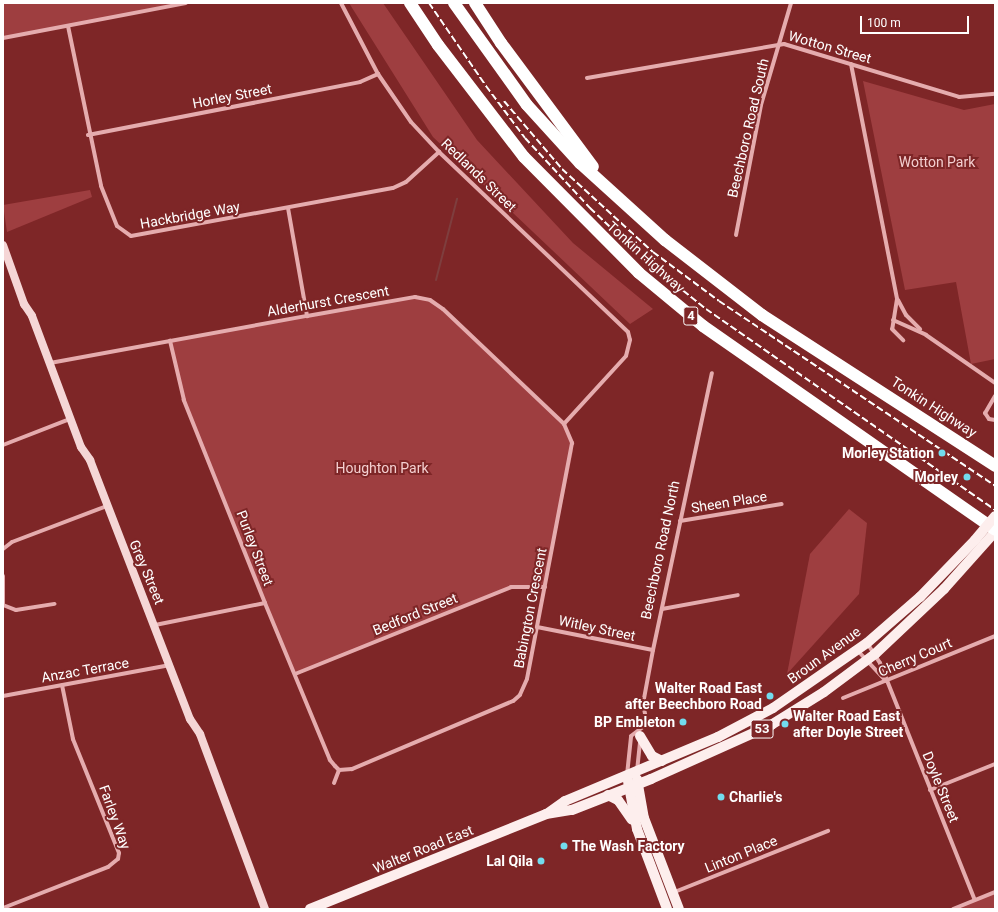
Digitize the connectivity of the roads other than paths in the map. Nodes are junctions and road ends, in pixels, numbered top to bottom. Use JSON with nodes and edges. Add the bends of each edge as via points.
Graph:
{"nodes":[{"id":1,"x":186,"y":3,"type":"edge"},
{"id":2,"x":341,"y":3,"type":"edge"},
{"id":3,"x":401,"y":3,"type":"edge"},
{"id":4,"x":410,"y":3,"type":"edge"},
{"id":5,"x":454,"y":3,"type":"edge"},
{"id":6,"x":475,"y":3,"type":"edge"},
{"id":7,"x":791,"y":3,"type":"edge"},
{"id":8,"x":68,"y":26,"type":"junction"},
{"id":9,"x":3,"y":38,"type":"edge"},
{"id":10,"x":779,"y":44,"type":"junction"},
{"id":11,"x":438,"y":45,"type":"junction"},
{"id":12,"x":851,"y":64,"type":"junction"},
{"id":13,"x":378,"y":74,"type":"junction"},
{"id":14,"x":587,"y":78,"type":"dead end"},
{"id":15,"x":995,"y":94,"type":"edge"},
{"id":16,"x":88,"y":135,"type":"junction"},
{"id":17,"x":439,"y":152,"type":"junction"},
{"id":18,"x":610,"y":190,"type":"junction"},
{"id":19,"x":288,"y":208,"type":"junction"},
{"id":20,"x":736,"y":235,"type":"dead end"},
{"id":21,"x":3,"y":245,"type":"edge"},
{"id":22,"x":897,"y":299,"type":"junction"},
{"id":23,"x":307,"y":316,"type":"junction"},
{"id":24,"x":893,"y":320,"type":"junction"},
{"id":25,"x":926,"y":334,"type":"junction"},
{"id":26,"x":902,"y":340,"type":"dead end"},
{"id":27,"x":170,"y":341,"type":"junction"},
{"id":28,"x":49,"y":363,"type":"junction"},
{"id":29,"x":712,"y":373,"type":"dead end"},
{"id":30,"x":995,"y":383,"type":"edge"},
{"id":31,"x":995,"y":396,"type":"edge"},
{"id":32,"x":70,"y":419,"type":"junction"},
{"id":33,"x":995,"y":420,"type":"edge"},
{"id":34,"x":564,"y":424,"type":"junction"},
{"id":35,"x":3,"y":445,"type":"edge"},
{"id":36,"x":995,"y":466,"type":"edge"},
{"id":37,"x":782,"y":504,"type":"dead end"},
{"id":38,"x":107,"y":506,"type":"junction"},
{"id":39,"x":995,"y":516,"type":"edge"},
{"id":40,"x":680,"y":521,"type":"junction"},
{"id":41,"x":995,"y":531,"type":"edge"},
{"id":42,"x":979,"y":543,"type":"junction"},
{"id":43,"x":3,"y":550,"type":"edge"},
{"id":44,"x":3,"y":576,"type":"edge"},
{"id":45,"x":545,"y":588,"type":"junction"},
{"id":46,"x":738,"y":595,"type":"dead end"},
{"id":47,"x":265,"y":603,"type":"junction"},
{"id":48,"x":55,"y":604,"type":"dead end"},
{"id":49,"x":3,"y":605,"type":"edge"},
{"id":50,"x":662,"y":609,"type":"junction"},
{"id":51,"x":155,"y":625,"type":"junction"},
{"id":52,"x":537,"y":627,"type":"junction"},
{"id":53,"x":995,"y":636,"type":"edge"},
{"id":54,"x":867,"y":643,"type":"junction"},
{"id":55,"x":653,"y":650,"type":"junction"},
{"id":56,"x":858,"y":651,"type":"junction"},
{"id":57,"x":875,"y":654,"type":"junction"},
{"id":58,"x":866,"y":661,"type":"junction"},
{"id":59,"x":170,"y":665,"type":"junction"},
{"id":60,"x":295,"y":674,"type":"junction"},
{"id":61,"x":886,"y":681,"type":"junction"},
{"id":62,"x":62,"y":685,"type":"junction"},
{"id":63,"x":3,"y":696,"type":"edge"},
{"id":64,"x":843,"y":698,"type":"dead end"},
{"id":65,"x":639,"y":733,"type":"junction"},
{"id":66,"x":662,"y":761,"type":"junction"},
{"id":67,"x":995,"y":764,"type":"edge"},
{"id":68,"x":339,"y":770,"type":"junction"},
{"id":69,"x":637,"y":771,"type":"junction"},
{"id":70,"x":627,"y":775,"type":"junction"},
{"id":71,"x":334,"y":783,"type":"dead end"},
{"id":72,"x":633,"y":786,"type":"junction"},
{"id":73,"x":930,"y":790,"type":"junction"},
{"id":74,"x":608,"y":795,"type":"junction"},
{"id":75,"x":546,"y":814,"type":"junction"},
{"id":76,"x":635,"y":825,"type":"junction"},
{"id":77,"x":828,"y":831,"type":"dead end"},
{"id":78,"x":995,"y":892,"type":"edge"},
{"id":79,"x":672,"y":893,"type":"junction"},
{"id":80,"x":662,"y":897,"type":"junction"},
{"id":81,"x":975,"y":900,"type":"junction"},
{"id":82,"x":3,"y":908,"type":"edge"},
{"id":83,"x":265,"y":909,"type":"edge"},
{"id":84,"x":310,"y":909,"type":"edge"},
{"id":85,"x":667,"y":909,"type":"edge"},
{"id":86,"x":678,"y":909,"type":"edge"},
{"id":87,"x":953,"y":909,"type":"edge"}],
"edges":[{"from":1,"to":8,"type":"street"},
{"from":2,"to":13,"type":"street","name":"Redlands Street"},
{"from":3,"to":11,"type":"highway","via":[[414,23]]},
{"from":4,"to":11,"type":"highway","name":"Tonkin Highway","number":"4"},
{"from":5,"to":18,"type":"highway","name":"Tonkin Highway","via":[[527,105],[580,163]]},
{"from":6,"to":18,"type":"highway","via":[[501,44]]},
{"from":7,"to":10,"type":"street","name":"Beechboro Road South"},
{"from":8,"to":9,"type":"street"},
{"from":8,"to":16,"type":"street","name":"Hackbridge Way"},
{"from":10,"to":12,"type":"street","name":"Wotton Street"},
{"from":10,"to":14,"type":"street","name":"Wotton Street"},
{"from":10,"to":20,"type":"street","name":"Beechboro Road South","via":[[761,105]]},
{"from":11,"to":41,"type":"highway","name":"Tonkin Highway","number":"4","via":[[524,157],[644,277],[703,326]]},
{"from":12,"to":15,"type":"street","name":"Wotton Street","via":[[959,97]]},
{"from":12,"to":22,"type":"street"},
{"from":13,"to":16,"type":"street","name":"Horley Street","via":[[360,82]]},
{"from":13,"to":17,"type":"street","name":"Redlands Street","via":[[411,122]]},
{"from":16,"to":19,"type":"street","name":"Hackbridge Way","via":[[105,197],[117,226],[131,236]]},
{"from":17,"to":19,"type":"street","name":"Hackbridge Way","via":[[406,182],[393,188]]},
{"from":17,"to":34,"type":"street","name":"Redlands Street","via":[[622,324],[630,340],[626,356]]},
{"from":18,"to":36,"type":"highway","name":"Tonkin Highway","via":[[665,240],[730,292]]},
{"from":19,"to":23,"type":"street"},
{"from":21,"to":28,"type":"street","name":"Grey Street"},
{"from":22,"to":24,"type":"street"},
{"from":22,"to":25,"type":"street","via":[[906,315]]},
{"from":23,"to":27,"type":"street","name":"Alderhurst Crescent"},
{"from":23,"to":34,"type":"street","name":"Alderhurst Crescent","via":[[415,297],[430,300],[443,309]]},
{"from":24,"to":25,"type":"street"},
{"from":24,"to":26,"type":"street","via":[[894,334]]},
{"from":25,"to":30,"type":"street"},
{"from":27,"to":28,"type":"street","name":"Alderhurst Crescent"},
{"from":27,"to":47,"type":"street","name":"Purley Street","via":[[184,400]]},
{"from":28,"to":32,"type":"street","name":"Grey Street"},
{"from":29,"to":40,"type":"street","name":"Beechboro Road North"},
{"from":31,"to":33,"type":"street","via":[[984,413],[989,419]]},
{"from":32,"to":35,"type":"street"},
{"from":32,"to":38,"type":"street","name":"Grey Street"},
{"from":34,"to":45,"type":"street","name":"Babington Crescent","via":[[570,433],[573,451]]},
{"from":37,"to":40,"type":"street","name":"Sheen Place"},
{"from":38,"to":43,"type":"street","via":[[12,542]]},
{"from":38,"to":51,"type":"street","name":"Grey Street"},
{"from":39,"to":42,"type":"main road","name":"Broun Avenue","number":"53","bridge":true},
{"from":40,"to":50,"type":"street","name":"Beechboro Road North"},
{"from":41,"to":42,"type":"main road","name":"Broun Avenue","number":"53"},
{"from":42,"to":54,"type":"main road","name":"Broun Avenue","number":"53"},
{"from":42,"to":57,"type":"main road","name":"Broun Avenue","number":"53","via":[[944,589]]},
{"from":44,"to":49,"type":"street"},
{"from":45,"to":52,"type":"street","name":"Babington Crescent"},
{"from":45,"to":60,"type":"street","name":"Bedford Street","via":[[511,587]]},
{"from":46,"to":50,"type":"street"},
{"from":47,"to":51,"type":"street"},
{"from":47,"to":60,"type":"street","name":"Purley Street"},
{"from":48,"to":49,"type":"street","via":[[16,610]]},
{"from":50,"to":55,"type":"street","name":"Beechboro Road North"},
{"from":51,"to":59,"type":"street","name":"Grey Street"},
{"from":52,"to":55,"type":"street","name":"Witley Street"},
{"from":52,"to":68,"type":"street","name":"Babington Crescent","via":[[527,679],[520,695],[513,701],[352,769]]},
{"from":53,"to":61,"type":"street","name":"Cherry Court"},
{"from":54,"to":56,"type":"main road","name":"Broun Avenue","number":"53"},
{"from":54,"to":57,"type":"street","name":"Doyle Street"},
{"from":55,"to":65,"type":"street","name":"Beechboro Road North","via":[[643,704],[647,724]]},
{"from":56,"to":58,"type":"street","name":"Doyle Street"},
{"from":56,"to":66,"type":"main road","name":"Broun Avenue","number":"53","via":[[773,708],[718,738]]},
{"from":57,"to":58,"type":"main road","name":"Broun Avenue","number":"53"},
{"from":57,"to":61,"type":"street","name":"Doyle Street"},
{"from":58,"to":61,"type":"street","name":"Doyle Street"},
{"from":58,"to":72,"type":"main road","name":"Broun Avenue","number":"53","via":[[824,692],[771,724]]},
{"from":59,"to":62,"type":"street","name":"Anzac Terrace"},
{"from":59,"to":83,"type":"street","name":"Grey Street","via":[[190,719],[200,734]]},
{"from":60,"to":68,"type":"street","name":"Purley Street","via":[[330,760]]},
{"from":61,"to":64,"type":"street","name":"Cherry Court"},
{"from":61,"to":73,"type":"street","name":"Doyle Street"},
{"from":62,"to":63,"type":"street","name":"Anzac Terrace"},
{"from":62,"to":82,"type":"street","name":"Farley Way","via":[[73,738],[119,853],[118,860],[108,867]]},
{"from":65,"to":66,"type":"main road","via":[[652,756]]},
{"from":65,"to":69,"type":"street","name":"Beechboro Road North"},
{"from":65,"to":70,"type":"street","name":"Beechboro Road North","via":[[631,736]]},
{"from":66,"to":69,"type":"main road","name":"Broun Avenue","number":"53"},
{"from":67,"to":73,"type":"street"},
{"from":68,"to":71,"type":"street"},
{"from":69,"to":70,"type":"main road","name":"Walter Road East","number":"53"},
{"from":69,"to":72,"type":"main road","name":"Beechboro Road North"},
{"from":70,"to":72,"type":"main road","name":"Beechboro Road North"},
{"from":70,"to":75,"type":"main road","name":"Walter Road East","via":[[565,801]]},
{"from":72,"to":74,"type":"main road","name":"Walter Road East"},
{"from":72,"to":76,"type":"main road","name":"Beechboro Road North"},
{"from":72,"to":79,"type":"main road","name":"Beechboro Road North"},
{"from":73,"to":81,"type":"street","name":"Doyle Street"},
{"from":74,"to":75,"type":"main road","name":"Walter Road East","via":[[572,810]]},
{"from":74,"to":76,"type":"main road","via":[[618,800]]},
{"from":75,"to":84,"type":"main road","name":"Walter Road East"},
{"from":76,"to":80,"type":"main road","name":"Beechboro Road North"},
{"from":77,"to":79,"type":"street","name":"Linton Place"},
{"from":78,"to":81,"type":"street"},
{"from":79,"to":80,"type":"street","name":"Linton Place"},
{"from":79,"to":86,"type":"main road","name":"Beechboro Road North"},
{"from":80,"to":85,"type":"main road","name":"Beechboro Road North"},
{"from":81,"to":87,"type":"street"}]}
